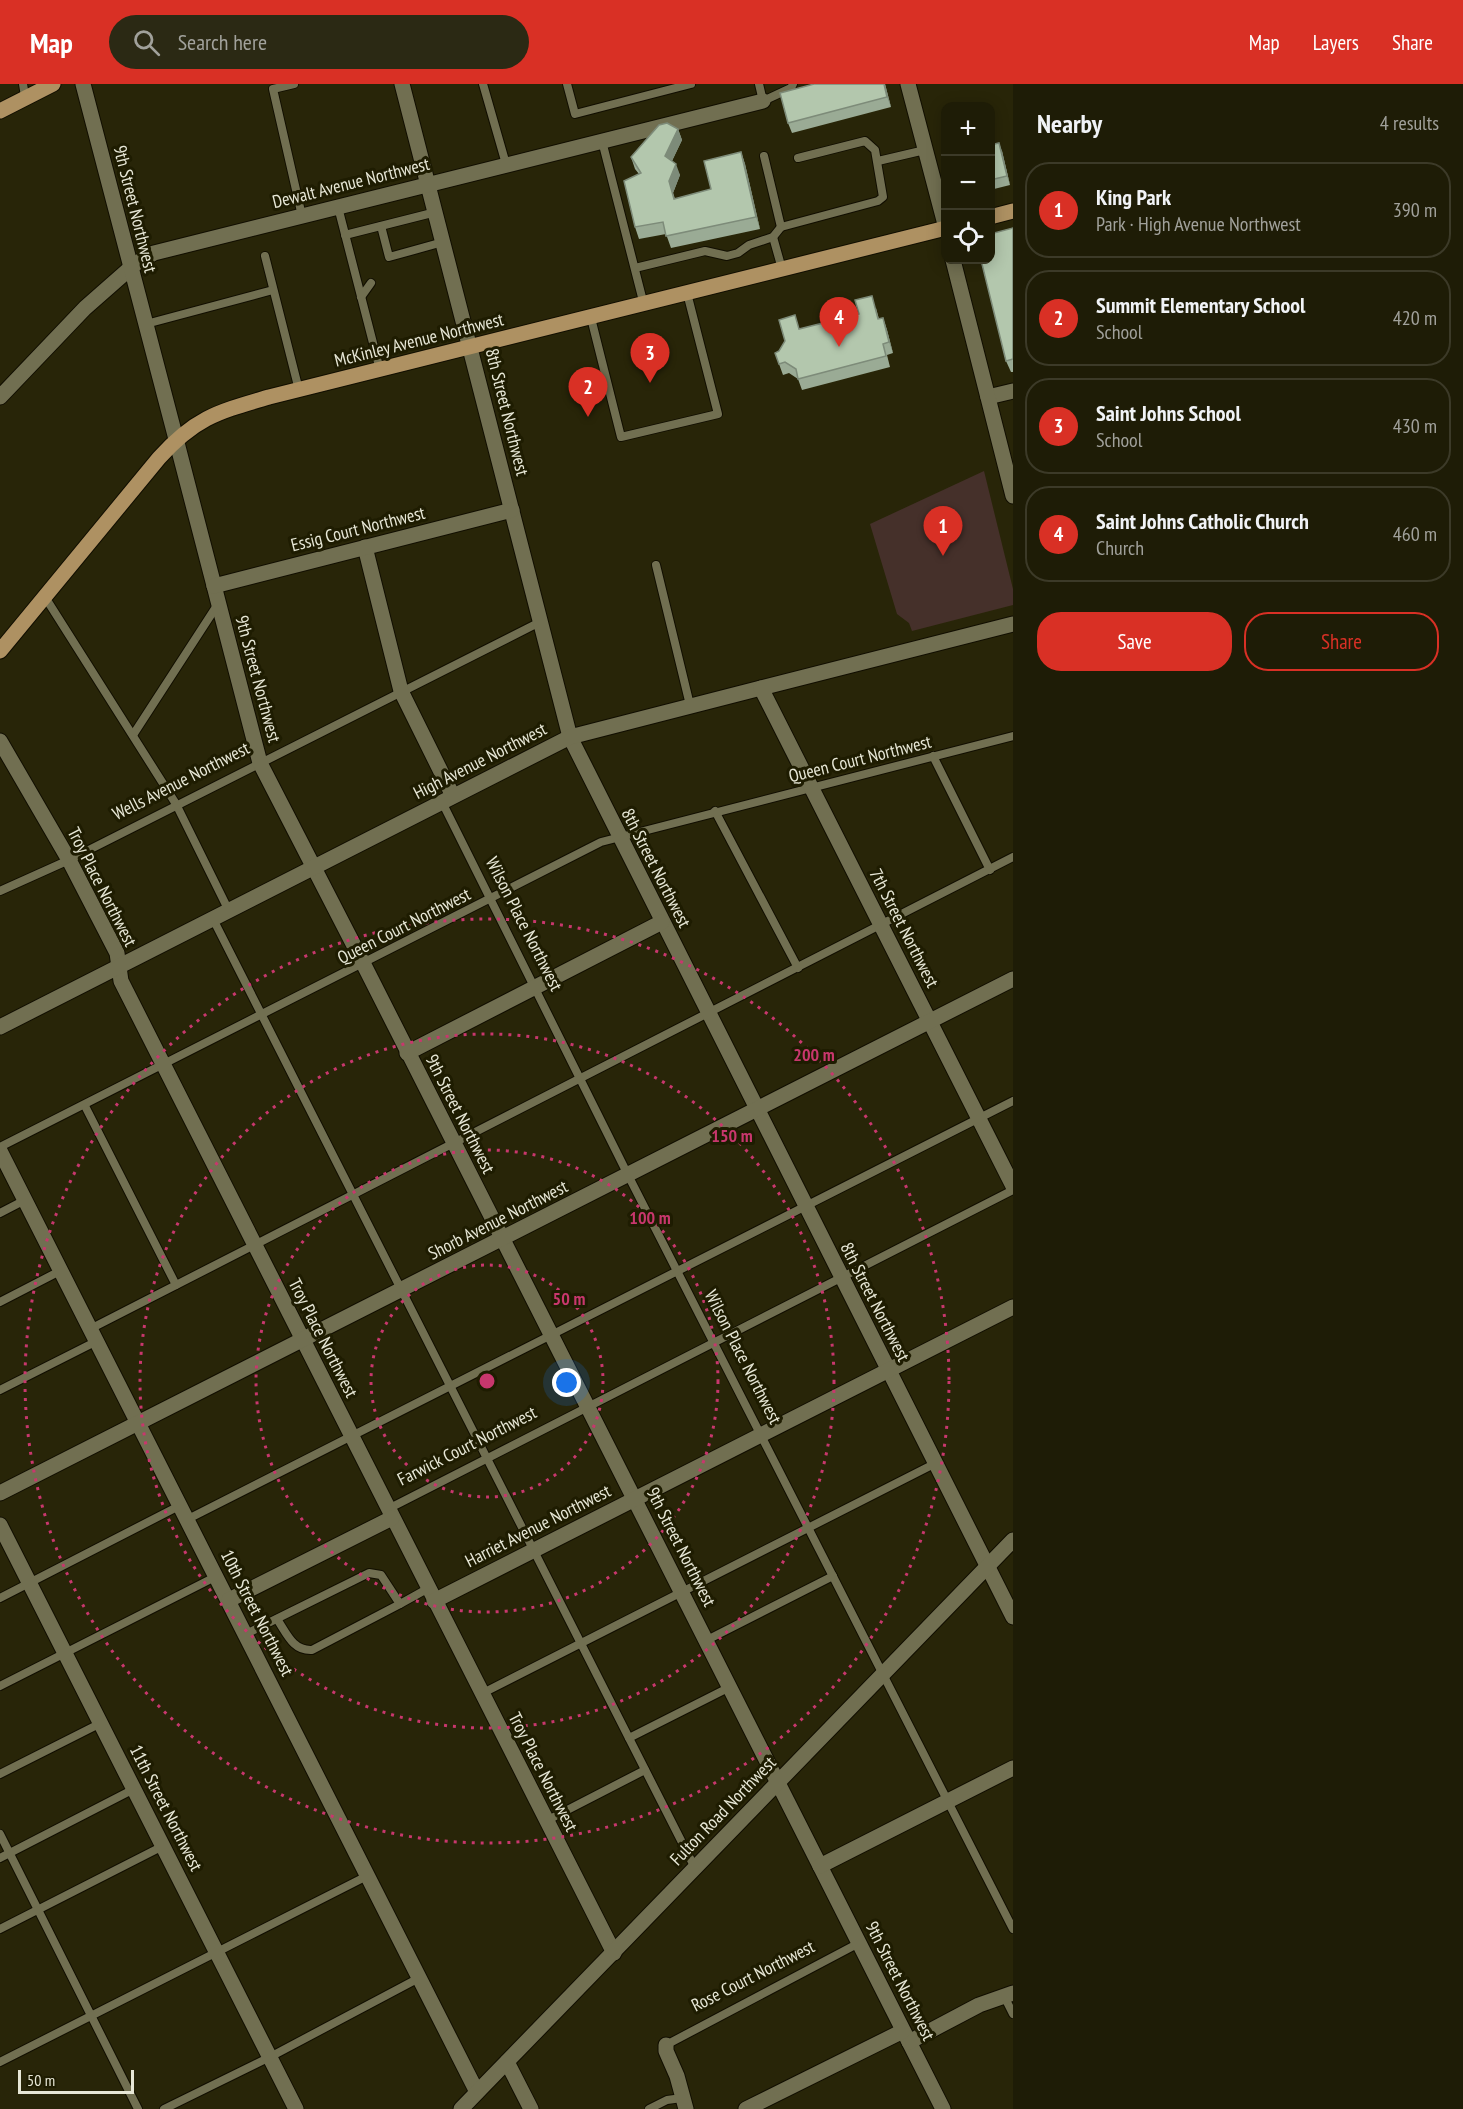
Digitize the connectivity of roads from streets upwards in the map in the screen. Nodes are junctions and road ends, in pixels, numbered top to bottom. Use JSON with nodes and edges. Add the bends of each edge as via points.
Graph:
{"nodes":[{"id":1,"x":53,"y":84,"type":"edge"},
{"id":2,"x":83,"y":84,"type":"edge"},
{"id":3,"x":402,"y":84,"type":"edge"},
{"id":4,"x":908,"y":84,"type":"edge"},
{"id":5,"x":24,"y":90,"type":"edge"},
{"id":6,"x":763,"y":101,"type":"road end"},
{"id":7,"x":0,"y":111,"type":"edge"},
{"id":8,"x":428,"y":183,"type":"junction"},
{"id":9,"x":941,"y":212,"type":"edge"},
{"id":10,"x":1013,"y":212,"type":"edge"},
{"id":11,"x":995,"y":216,"type":"edge"},
{"id":12,"x":941,"y":229,"type":"edge"},
{"id":13,"x":954,"y":264,"type":"edge"},
{"id":14,"x":129,"y":269,"type":"junction"},
{"id":15,"x":471,"y":348,"type":"junction"},
{"id":16,"x":1013,"y":391,"type":"edge"},
{"id":17,"x":0,"y":397,"type":"edge"},
{"id":18,"x":988,"y":397,"type":"junction"},
{"id":19,"x":176,"y":439,"type":"junction"},
{"id":20,"x":1012,"y":488,"type":"edge"},
{"id":21,"x":512,"y":510,"type":"junction"},
{"id":22,"x":365,"y":547,"type":"junction"},
{"id":23,"x":214,"y":586,"type":"junction"},
{"id":24,"x":1013,"y":624,"type":"edge"},
{"id":25,"x":0,"y":651,"type":"edge"},
{"id":26,"x":761,"y":688,"type":"junction"},
{"id":27,"x":570,"y":737,"type":"junction"},
{"id":28,"x":0,"y":741,"type":"edge"},
{"id":29,"x":447,"y":800,"type":"junction"},
{"id":30,"x":313,"y":867,"type":"junction"},
{"id":31,"x":662,"y":922,"type":"junction"},
{"id":32,"x":118,"y":966,"type":"junction"},
{"id":33,"x":1013,"y":980,"type":"edge"},
{"id":34,"x":930,"y":1022,"type":"junction"},
{"id":35,"x":0,"y":1027,"type":"edge"},
{"id":36,"x":407,"y":1053,"type":"junction"},
{"id":37,"x":756,"y":1111,"type":"junction"},
{"id":38,"x":0,"y":1149,"type":"edge"},
{"id":39,"x":1013,"y":1188,"type":"edge"},
{"id":40,"x":502,"y":1240,"type":"junction"},
{"id":41,"x":1013,"y":1307,"type":"edge"},
{"id":42,"x":302,"y":1341,"type":"junction"},
{"id":43,"x":888,"y":1371,"type":"junction"},
{"id":44,"x":140,"y":1423,"type":"junction"},
{"id":45,"x":0,"y":1493,"type":"edge"},
{"id":46,"x":634,"y":1499,"type":"junction"},
{"id":47,"x":390,"y":1514,"type":"junction"},
{"id":48,"x":0,"y":1525,"type":"edge"},
{"id":49,"x":1013,"y":1540,"type":"edge"},
{"id":50,"x":988,"y":1566,"type":"junction"},
{"id":51,"x":431,"y":1595,"type":"junction"},
{"id":52,"x":229,"y":1600,"type":"junction"},
{"id":53,"x":1013,"y":1617,"type":"edge"},
{"id":54,"x":1013,"y":1768,"type":"edge"},
{"id":55,"x":778,"y":1783,"type":"junction"},
{"id":56,"x":820,"y":1866,"type":"junction"},
{"id":57,"x":614,"y":1953,"type":"junction"},
{"id":58,"x":1009,"y":1994,"type":"edge"},
{"id":59,"x":906,"y":2036,"type":"junction"},
{"id":60,"x":666,"y":2044,"type":"road end"},
{"id":61,"x":507,"y":2062,"type":"junction"},
{"id":62,"x":477,"y":2092,"type":"junction"},
{"id":63,"x":684,"y":2103,"type":"edge"},
{"id":64,"x":296,"y":2109,"type":"edge"},
{"id":65,"x":461,"y":2109,"type":"edge"},
{"id":66,"x":531,"y":2109,"type":"edge"},
{"id":67,"x":746,"y":2109,"type":"edge"},
{"id":68,"x":943,"y":2109,"type":"edge"}],
"edges":[{"from":1,"to":5,"type":"main road"},
{"from":2,"to":14,"type":"street","name":"9th Street Northwest"},
{"from":3,"to":8,"type":"street","name":"8th Street Northwest"},
{"from":4,"to":9,"type":"street"},
{"from":5,"to":7,"type":"main road"},
{"from":6,"to":8,"type":"street","name":"Dewalt Avenue Northwest"},
{"from":8,"to":14,"type":"street","name":"Dewalt Avenue Northwest","via":[[154,253]]},
{"from":8,"to":15,"type":"street","name":"8th Street Northwest"},
{"from":10,"to":11,"type":"main road"},
{"from":12,"to":15,"type":"main road","name":"McKinley Avenue Northwest"},
{"from":13,"to":18,"type":"street"},
{"from":14,"to":17,"type":"street","name":"Dewalt Avenue Northwest","via":[[85,308]]},
{"from":14,"to":19,"type":"street","name":"9th Street Northwest"},
{"from":15,"to":19,"type":"main road","name":"McKinley Avenue Northwest","via":[[214,414]]},
{"from":15,"to":21,"type":"street","name":"8th Street Northwest"},
{"from":16,"to":18,"type":"street"},
{"from":18,"to":20,"type":"street"},
{"from":19,"to":23,"type":"street","name":"9th Street Northwest"},
{"from":19,"to":25,"type":"main road","name":"McKinley Avenue Northwest"},
{"from":21,"to":22,"type":"street","name":"Essig Court Northwest"},
{"from":21,"to":27,"type":"street","name":"8th Street Northwest"},
{"from":22,"to":23,"type":"street","name":"Essig Court Northwest"},
{"from":22,"to":29,"type":"street","name":"Wilson Place Northwest","via":[[401,691]]},
{"from":23,"to":30,"type":"street","name":"9th Street Northwest","via":[[260,763]]},
{"from":24,"to":26,"type":"street","name":"High Avenue Northwest"},
{"from":26,"to":27,"type":"street","name":"High Avenue Northwest"},
{"from":26,"to":34,"type":"street","name":"7th Street Northwest"},
{"from":27,"to":29,"type":"street","name":"High Avenue Northwest"},
{"from":27,"to":31,"type":"street","name":"8th Street Northwest"},
{"from":28,"to":32,"type":"street","name":"Troy Place Northwest","via":[[69,860],[117,953]]},
{"from":29,"to":30,"type":"street","name":"High Avenue Northwest"},
{"from":30,"to":32,"type":"street","name":"High Avenue Northwest"},
{"from":30,"to":36,"type":"street","name":"9th Street Northwest"},
{"from":31,"to":36,"type":"street"},
{"from":31,"to":37,"type":"street","name":"8th Street Northwest"},
{"from":32,"to":35,"type":"street","name":"High Avenue Northwest"},
{"from":32,"to":42,"type":"street","name":"Troy Place Northwest","via":[[121,981]]},
{"from":33,"to":34,"type":"street","name":"Shorb Avenue Northwest"},
{"from":34,"to":37,"type":"street","name":"Shorb Avenue Northwest"},
{"from":34,"to":39,"type":"street","name":"7th Street Northwest"},
{"from":36,"to":40,"type":"street","name":"9th Street Northwest"},
{"from":37,"to":40,"type":"street","name":"Shorb Avenue Northwest"},
{"from":37,"to":43,"type":"street","name":"8th Street Northwest"},
{"from":38,"to":44,"type":"street","name":"10th Street Northwest"},
{"from":40,"to":42,"type":"street","name":"Shorb Avenue Northwest"},
{"from":40,"to":46,"type":"street","name":"9th Street Northwest"},
{"from":41,"to":43,"type":"street","name":"Harriet Avenue Northwest"},
{"from":42,"to":44,"type":"street","name":"Shorb Avenue Northwest"},
{"from":42,"to":47,"type":"street","name":"Troy Place Northwest"},
{"from":43,"to":46,"type":"street","name":"Harriet Avenue Northwest"},
{"from":43,"to":50,"type":"street","name":"8th Street Northwest"},
{"from":44,"to":45,"type":"street","name":"Shorb Avenue Northwest"},
{"from":44,"to":52,"type":"street","name":"10th Street Northwest"},
{"from":46,"to":51,"type":"street","name":"Harriet Avenue Northwest","via":[[534,1550]]},
{"from":46,"to":55,"type":"street","name":"9th Street Northwest"},
{"from":47,"to":51,"type":"street","name":"Troy Place Northwest"},
{"from":47,"to":52,"type":"street","name":"Farwick Court Northwest"},
{"from":48,"to":64,"type":"street","name":"11th Street Northwest"},
{"from":49,"to":50,"type":"street","name":"Fulton Road Northwest"},
{"from":50,"to":53,"type":"street","name":"8th Street Northwest"},
{"from":50,"to":55,"type":"street","name":"Fulton Road Northwest"},
{"from":51,"to":57,"type":"street","name":"Troy Place Northwest"},
{"from":52,"to":62,"type":"street","name":"10th Street Northwest"},
{"from":54,"to":56,"type":"street"},
{"from":55,"to":56,"type":"street","name":"9th Street Northwest"},
{"from":55,"to":57,"type":"street","name":"Fulton Road Northwest"},
{"from":56,"to":59,"type":"street","name":"9th Street Northwest"},
{"from":57,"to":61,"type":"street","name":"Fulton Road Northwest"},
{"from":58,"to":59,"type":"street"},
{"from":59,"to":67,"type":"street"},
{"from":59,"to":68,"type":"street","name":"9th Street Northwest"},
{"from":60,"to":63,"type":"street"},
{"from":61,"to":62,"type":"street","name":"Fulton Road Northwest"},
{"from":61,"to":66,"type":"street"},
{"from":62,"to":65,"type":"street","name":"Fulton Road Northwest"}]}
